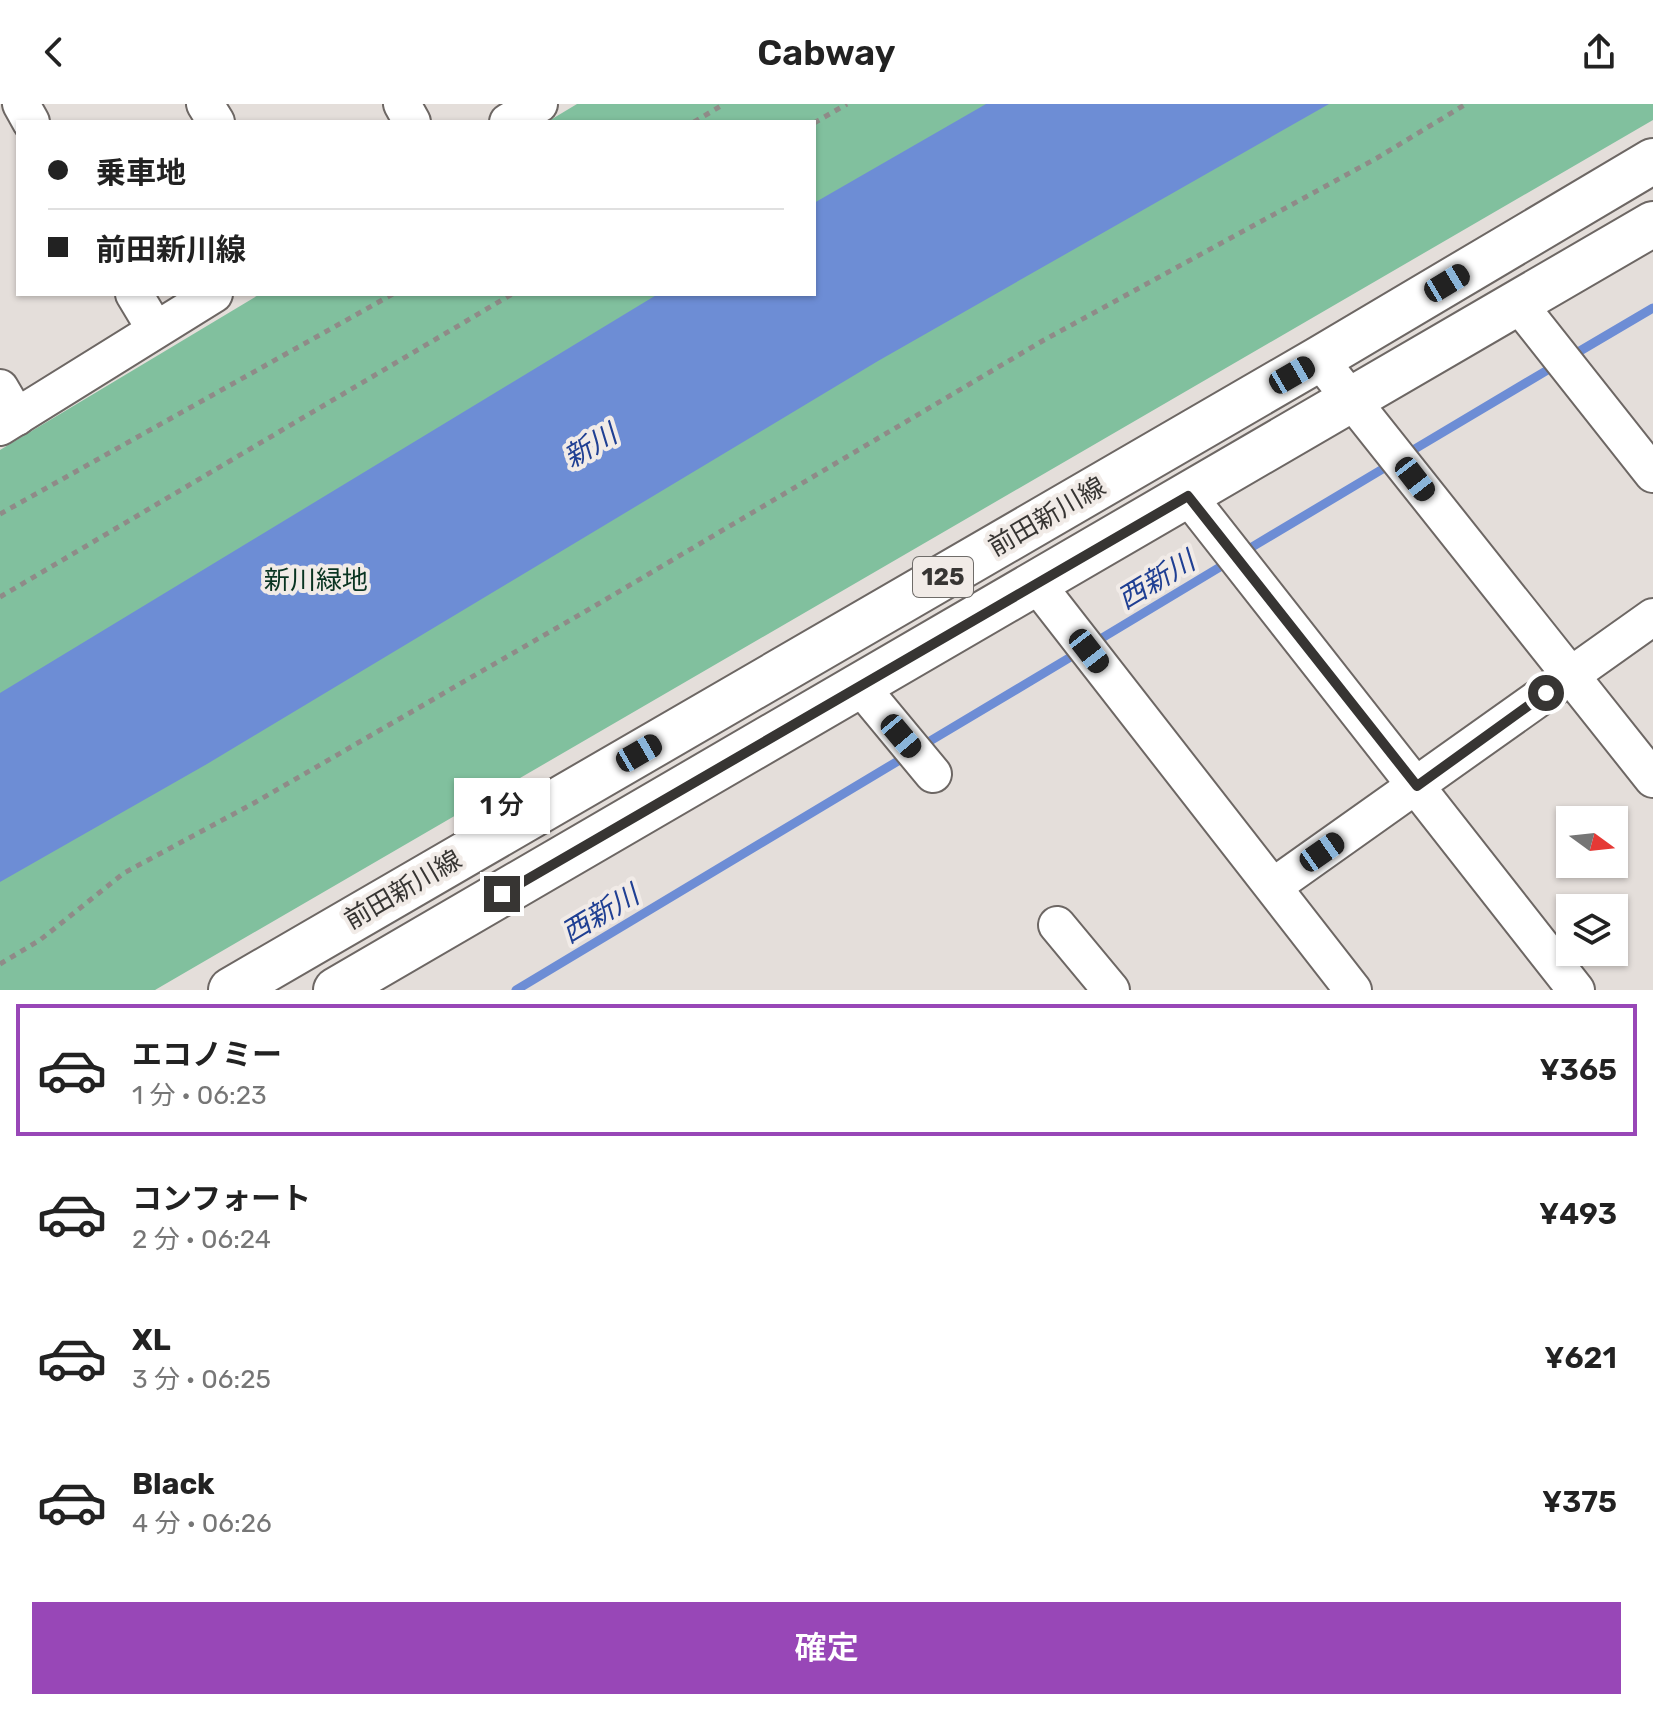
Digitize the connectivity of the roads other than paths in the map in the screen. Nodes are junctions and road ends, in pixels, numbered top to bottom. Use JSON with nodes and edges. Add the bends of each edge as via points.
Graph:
{"nodes":[{"id":1,"x":539,"y":104,"type":"edge"},
{"id":2,"x":511,"y":120,"type":"edge"},
{"id":3,"x":1653,"y":161,"type":"edge"},
{"id":4,"x":1653,"y":224,"type":"edge"},
{"id":5,"x":135,"y":296,"type":"edge"},
{"id":6,"x":211,"y":296,"type":"edge"},
{"id":7,"x":1516,"y":301,"type":"junction"},
{"id":8,"x":155,"y":329,"type":"junction"},
{"id":9,"x":1319,"y":359,"type":"junction"},
{"id":10,"x":1352,"y":401,"type":"junction"},
{"id":11,"x":6,"y":411,"type":"edge"},
{"id":12,"x":1653,"y":474,"type":"edge"},
{"id":13,"x":1188,"y":496,"type":"junction"},
{"id":14,"x":1035,"y":582,"type":"junction"},
{"id":15,"x":1653,"y":617,"type":"edge"},
{"id":16,"x":1571,"y":674,"type":"junction"},
{"id":17,"x":860,"y":686,"type":"junction"},
{"id":18,"x":933,"y":774,"type":"dead end"},
{"id":19,"x":1653,"y":779,"type":"edge"},
{"id":20,"x":1417,"y":786,"type":"junction"},
{"id":21,"x":1274,"y":886,"type":"junction"},
{"id":22,"x":1057,"y":925,"type":"dead end"},
{"id":23,"x":231,"y":990,"type":"edge"},
{"id":24,"x":336,"y":990,"type":"edge"},
{"id":25,"x":1111,"y":990,"type":"edge"},
{"id":26,"x":1353,"y":990,"type":"edge"},
{"id":27,"x":1576,"y":990,"type":"edge"}],
"edges":[{"from":1,"to":2,"type":"street"},
{"from":3,"to":9,"type":"main road","name":"前田新川線","number":"125"},
{"from":4,"to":7,"type":"main road","name":"前田新川線","number":"125"},
{"from":5,"to":8,"type":"street"},
{"from":6,"to":8,"type":"street"},
{"from":7,"to":10,"type":"main road","name":"前田新川線","number":"125"},
{"from":7,"to":12,"type":"street"},
{"from":8,"to":11,"type":"street"},
{"from":9,"to":10,"type":"street"},
{"from":9,"to":23,"type":"main road","name":"前田新川線","number":"125"},
{"from":10,"to":13,"type":"main road","name":"前田新川線","number":"125"},
{"from":10,"to":16,"type":"street"},
{"from":13,"to":14,"type":"main road","name":"前田新川線","number":"125"},
{"from":13,"to":20,"type":"street"},
{"from":14,"to":17,"type":"main road","name":"前田新川線","number":"125"},
{"from":14,"to":21,"type":"street"},
{"from":15,"to":16,"type":"street"},
{"from":16,"to":19,"type":"street"},
{"from":16,"to":20,"type":"street"},
{"from":17,"to":18,"type":"street"},
{"from":17,"to":24,"type":"main road","name":"前田新川線","number":"125"},
{"from":20,"to":21,"type":"street"},
{"from":20,"to":27,"type":"street"},
{"from":21,"to":26,"type":"street"},
{"from":22,"to":25,"type":"street"}]}
